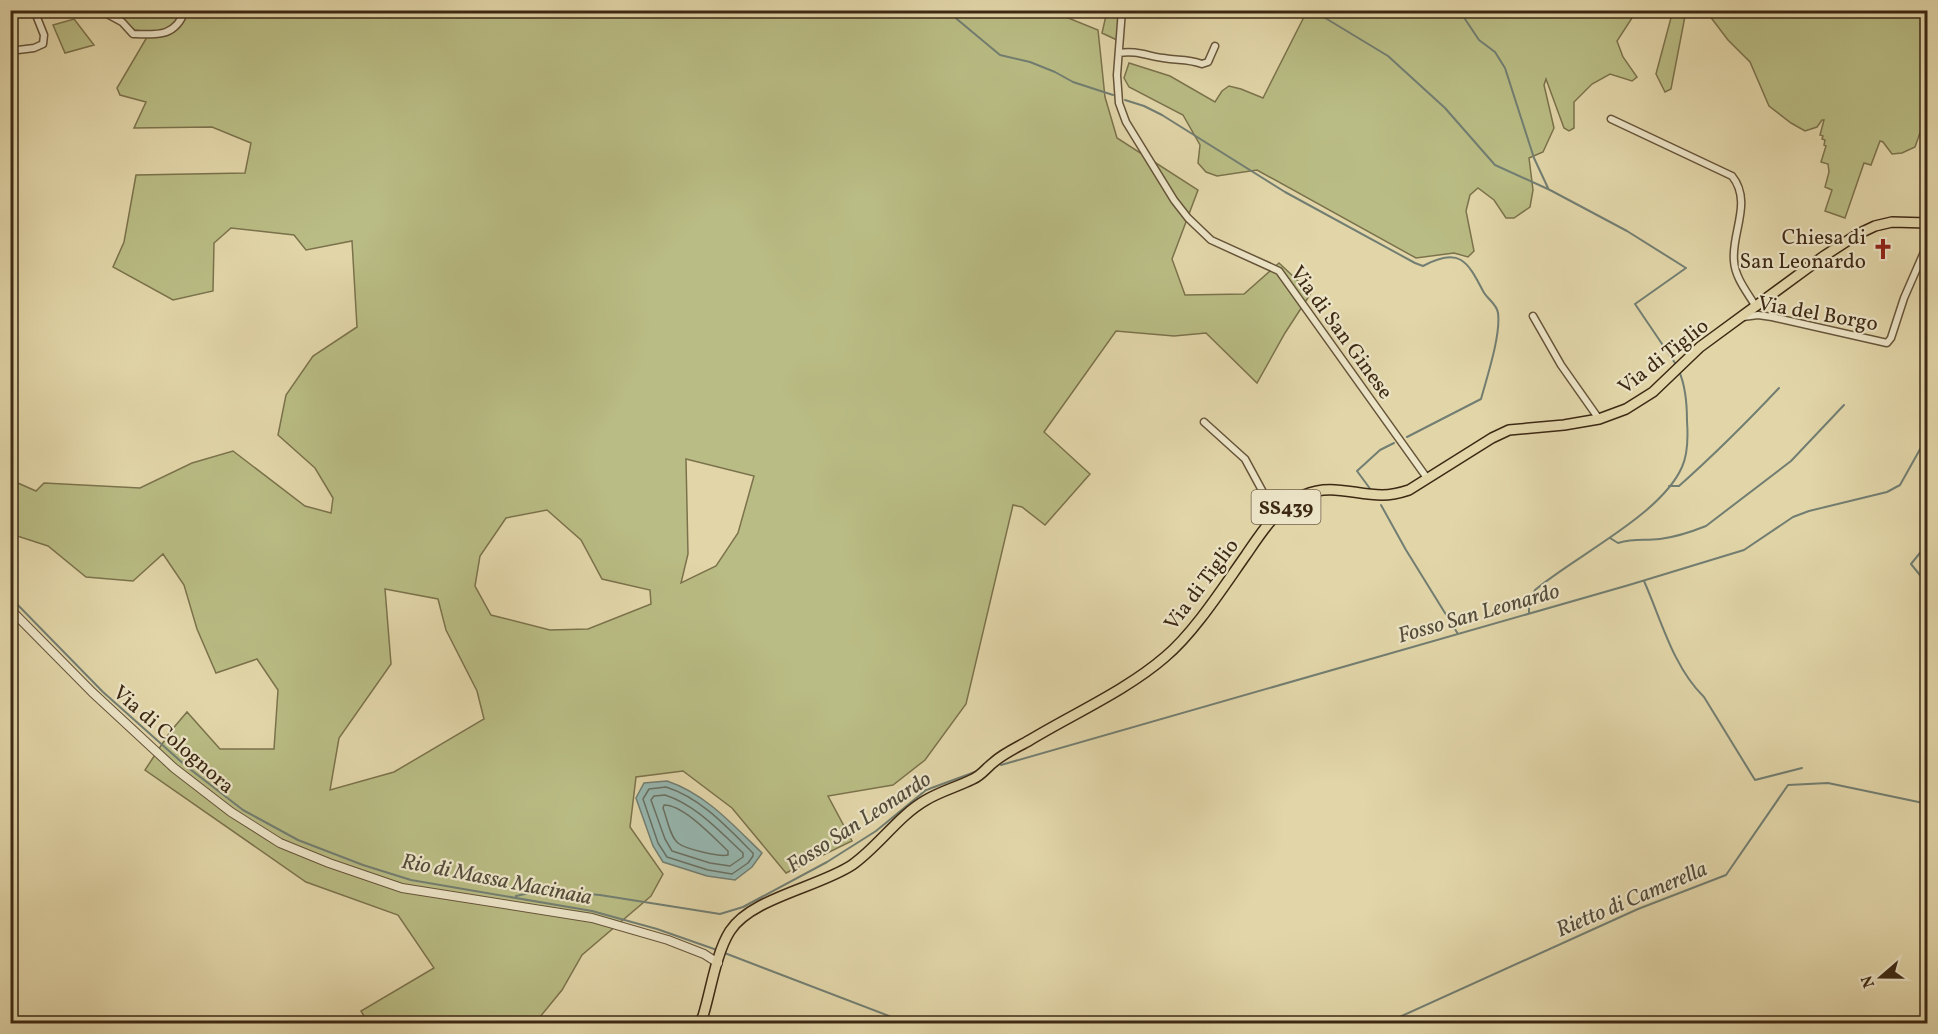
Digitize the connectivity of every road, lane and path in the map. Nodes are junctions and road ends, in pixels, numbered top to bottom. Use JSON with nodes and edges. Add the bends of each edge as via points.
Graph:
{"nodes":[{"id":1,"x":34,"y":10,"type":"edge"},
{"id":2,"x":100,"y":10,"type":"edge"},
{"id":3,"x":185,"y":10,"type":"edge"},
{"id":4,"x":1122,"y":10,"type":"edge"},
{"id":5,"x":1215,"y":46,"type":"dead end"},
{"id":6,"x":10,"y":51,"type":"edge"},
{"id":7,"x":1119,"y":53,"type":"junction"},
{"id":8,"x":1611,"y":119,"type":"dead end"},
{"id":9,"x":1928,"y":223,"type":"edge"},
{"id":10,"x":1928,"y":243,"type":"edge"},
{"id":11,"x":1756,"y":307,"type":"junction"},
{"id":12,"x":1533,"y":316,"type":"dead end"},
{"id":13,"x":1743,"y":317,"type":"junction"},
{"id":14,"x":1599,"y":419,"type":"junction"},
{"id":15,"x":1204,"y":422,"type":"dead end"},
{"id":16,"x":1427,"y":478,"type":"junction"},
{"id":17,"x":1280,"y":513,"type":"junction"},
{"id":18,"x":10,"y":609,"type":"edge"},
{"id":19,"x":719,"y":960,"type":"junction"},
{"id":20,"x":699,"y":1023,"type":"edge"}],
"edges":[{"from":1,"to":6,"type":"street","via":[[44,35],[43,44]]},
{"from":2,"to":3,"type":"street","via":[[122,22],[133,34],[154,35],[172,30],[182,21]]},
{"from":4,"to":7,"type":"street","name":"Via di San Ginese"},
{"from":5,"to":7,"type":"street","via":[[1208,62],[1202,64],[1186,58]]},
{"from":7,"to":16,"type":"street","name":"Via di San Ginese","via":[[1122,113],[1174,200],[1211,240],[1279,271]]},
{"from":8,"to":11,"type":"street","via":[[1732,176],[1737,182],[1741,208],[1733,259]]},
{"from":9,"to":11,"type":"main road","name":"Via di Tiglio","number":"SS439","via":[[1892,222],[1858,234]]},
{"from":10,"to":13,"type":"street","name":"Via del Borgo","via":[[1887,343],[1772,317]]},
{"from":11,"to":13,"type":"main road","name":"Via di Tiglio","number":"SS439"},
{"from":12,"to":14,"type":"street"},
{"from":13,"to":14,"type":"main road","name":"Via di Tiglio","number":"SS439","via":[[1700,347],[1653,392],[1626,409]]},
{"from":14,"to":16,"type":"main road","name":"Via di Tiglio","number":"SS439","via":[[1509,430]]},
{"from":15,"to":17,"type":"street","via":[[1245,459],[1264,494]]},
{"from":16,"to":17,"type":"main road","name":"Via di Tiglio","number":"SS439","via":[[1394,495],[1335,488],[1319,490],[1303,495]]},
{"from":17,"to":19,"type":"main road","name":"Via di Tiglio","number":"SS439","via":[[1264,529],[1184,639],[1165,658],[1110,695],[995,761],[982,774],[916,806],[852,865],[753,911],[730,931]]},
{"from":18,"to":19,"type":"street","name":"Via di Colognora","via":[[174,768],[280,843],[402,888],[592,918]]},
{"from":19,"to":20,"type":"main road","name":"Via di Tiglio","number":"SS439"}]}
